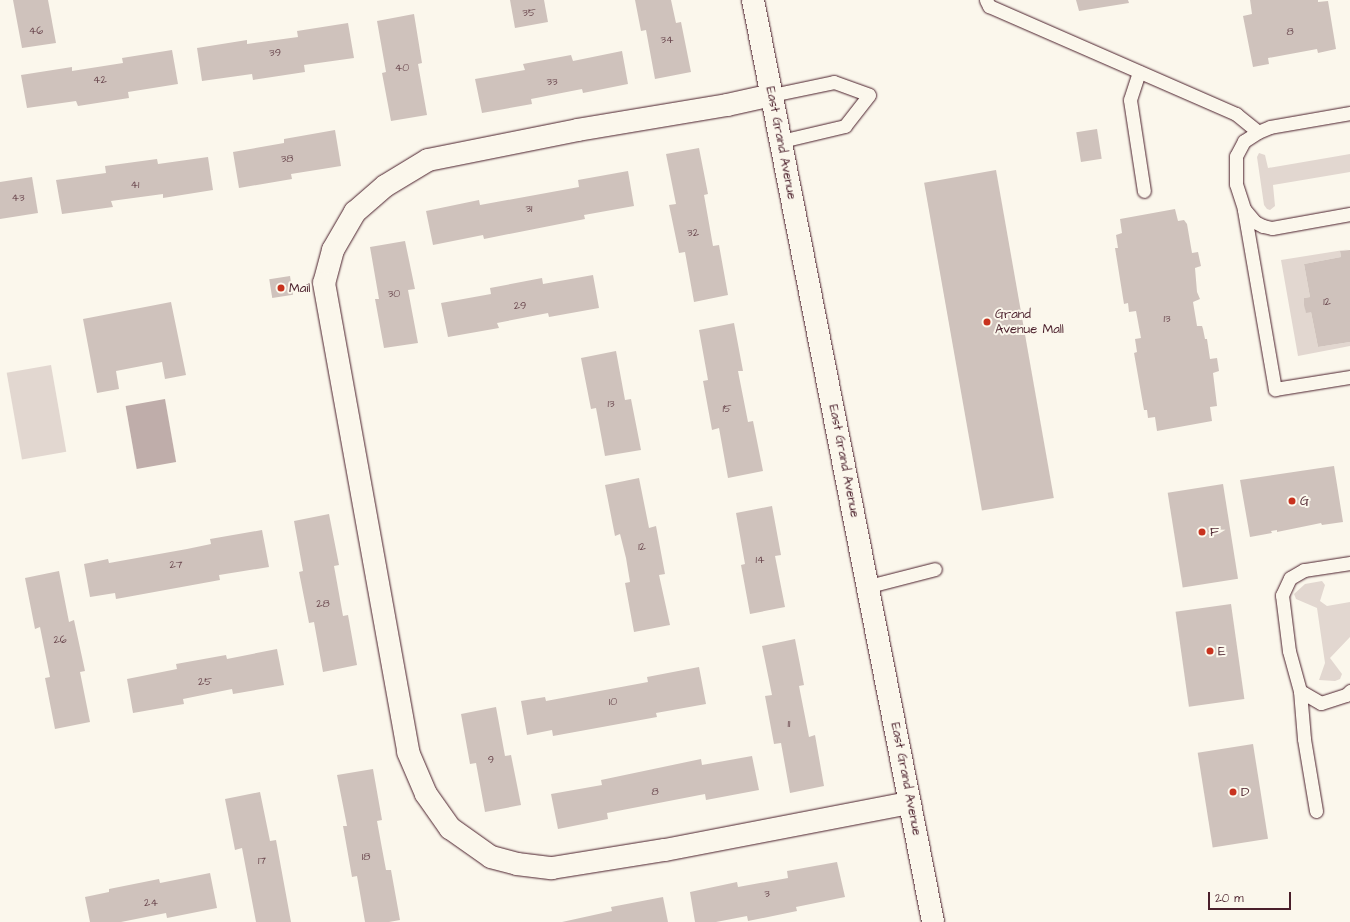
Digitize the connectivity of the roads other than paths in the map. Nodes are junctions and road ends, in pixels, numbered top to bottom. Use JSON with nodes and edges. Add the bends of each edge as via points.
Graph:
{"nodes":[{"id":1,"x":753,"y":0,"type":"edge"},
{"id":2,"x":986,"y":0,"type":"edge"},
{"id":3,"x":1139,"y":72,"type":"junction"},
{"id":4,"x":772,"y":95,"type":"junction"},
{"id":5,"x":1350,"y":113,"type":"edge"},
{"id":6,"x":1258,"y":132,"type":"junction"},
{"id":7,"x":781,"y":141,"type":"junction"},
{"id":8,"x":1144,"y":191,"type":"dead end"},
{"id":9,"x":1244,"y":208,"type":"junction"},
{"id":10,"x":1350,"y":214,"type":"edge"},
{"id":11,"x":1350,"y":377,"type":"edge"},
{"id":12,"x":1350,"y":563,"type":"edge"},
{"id":13,"x":935,"y":569,"type":"dead end"},
{"id":14,"x":868,"y":586,"type":"junction"},
{"id":15,"x":1300,"y":691,"type":"junction"},
{"id":16,"x":1350,"y":691,"type":"edge"},
{"id":17,"x":910,"y":803,"type":"junction"},
{"id":18,"x":1316,"y":811,"type":"dead end"},
{"id":19,"x":933,"y":922,"type":"edge"}],
"edges":[{"from":1,"to":4,"type":"street","name":"East Grand Avenue"},
{"from":2,"to":3,"type":"lane","via":[[989,6]]},
{"from":3,"to":6,"type":"lane","via":[[1236,114]]},
{"from":3,"to":8,"type":"lane","via":[[1130,100]]},
{"from":4,"to":7,"type":"street","name":"East Grand Avenue"},
{"from":4,"to":7,"type":"lane","via":[[834,82],[869,95],[845,126]]},
{"from":4,"to":17,"type":"street","via":[[428,160],[385,186],[355,212],[333,250],[324,283],[408,752],[426,794],[450,828],[491,857],[517,864],[552,868],[665,850]]},
{"from":5,"to":6,"type":"lane","via":[[1270,127]]},
{"from":6,"to":9,"type":"lane","via":[[1244,141],[1236,156],[1236,184]]},
{"from":7,"to":14,"type":"street","name":"East Grand Avenue"},
{"from":9,"to":10,"type":"lane","via":[[1255,222],[1272,228]]},
{"from":9,"to":11,"type":"lane","via":[[1275,389]]},
{"from":12,"to":15,"type":"lane","via":[[1304,570],[1290,578],[1282,595],[1289,650]]},
{"from":13,"to":14,"type":"lane"},
{"from":14,"to":17,"type":"street","name":"East Grand Avenue"},
{"from":15,"to":16,"type":"lane","via":[[1321,703],[1346,695]]},
{"from":15,"to":18,"type":"lane","via":[[1304,739]]},
{"from":17,"to":19,"type":"street","name":"East Grand Avenue"}]}
